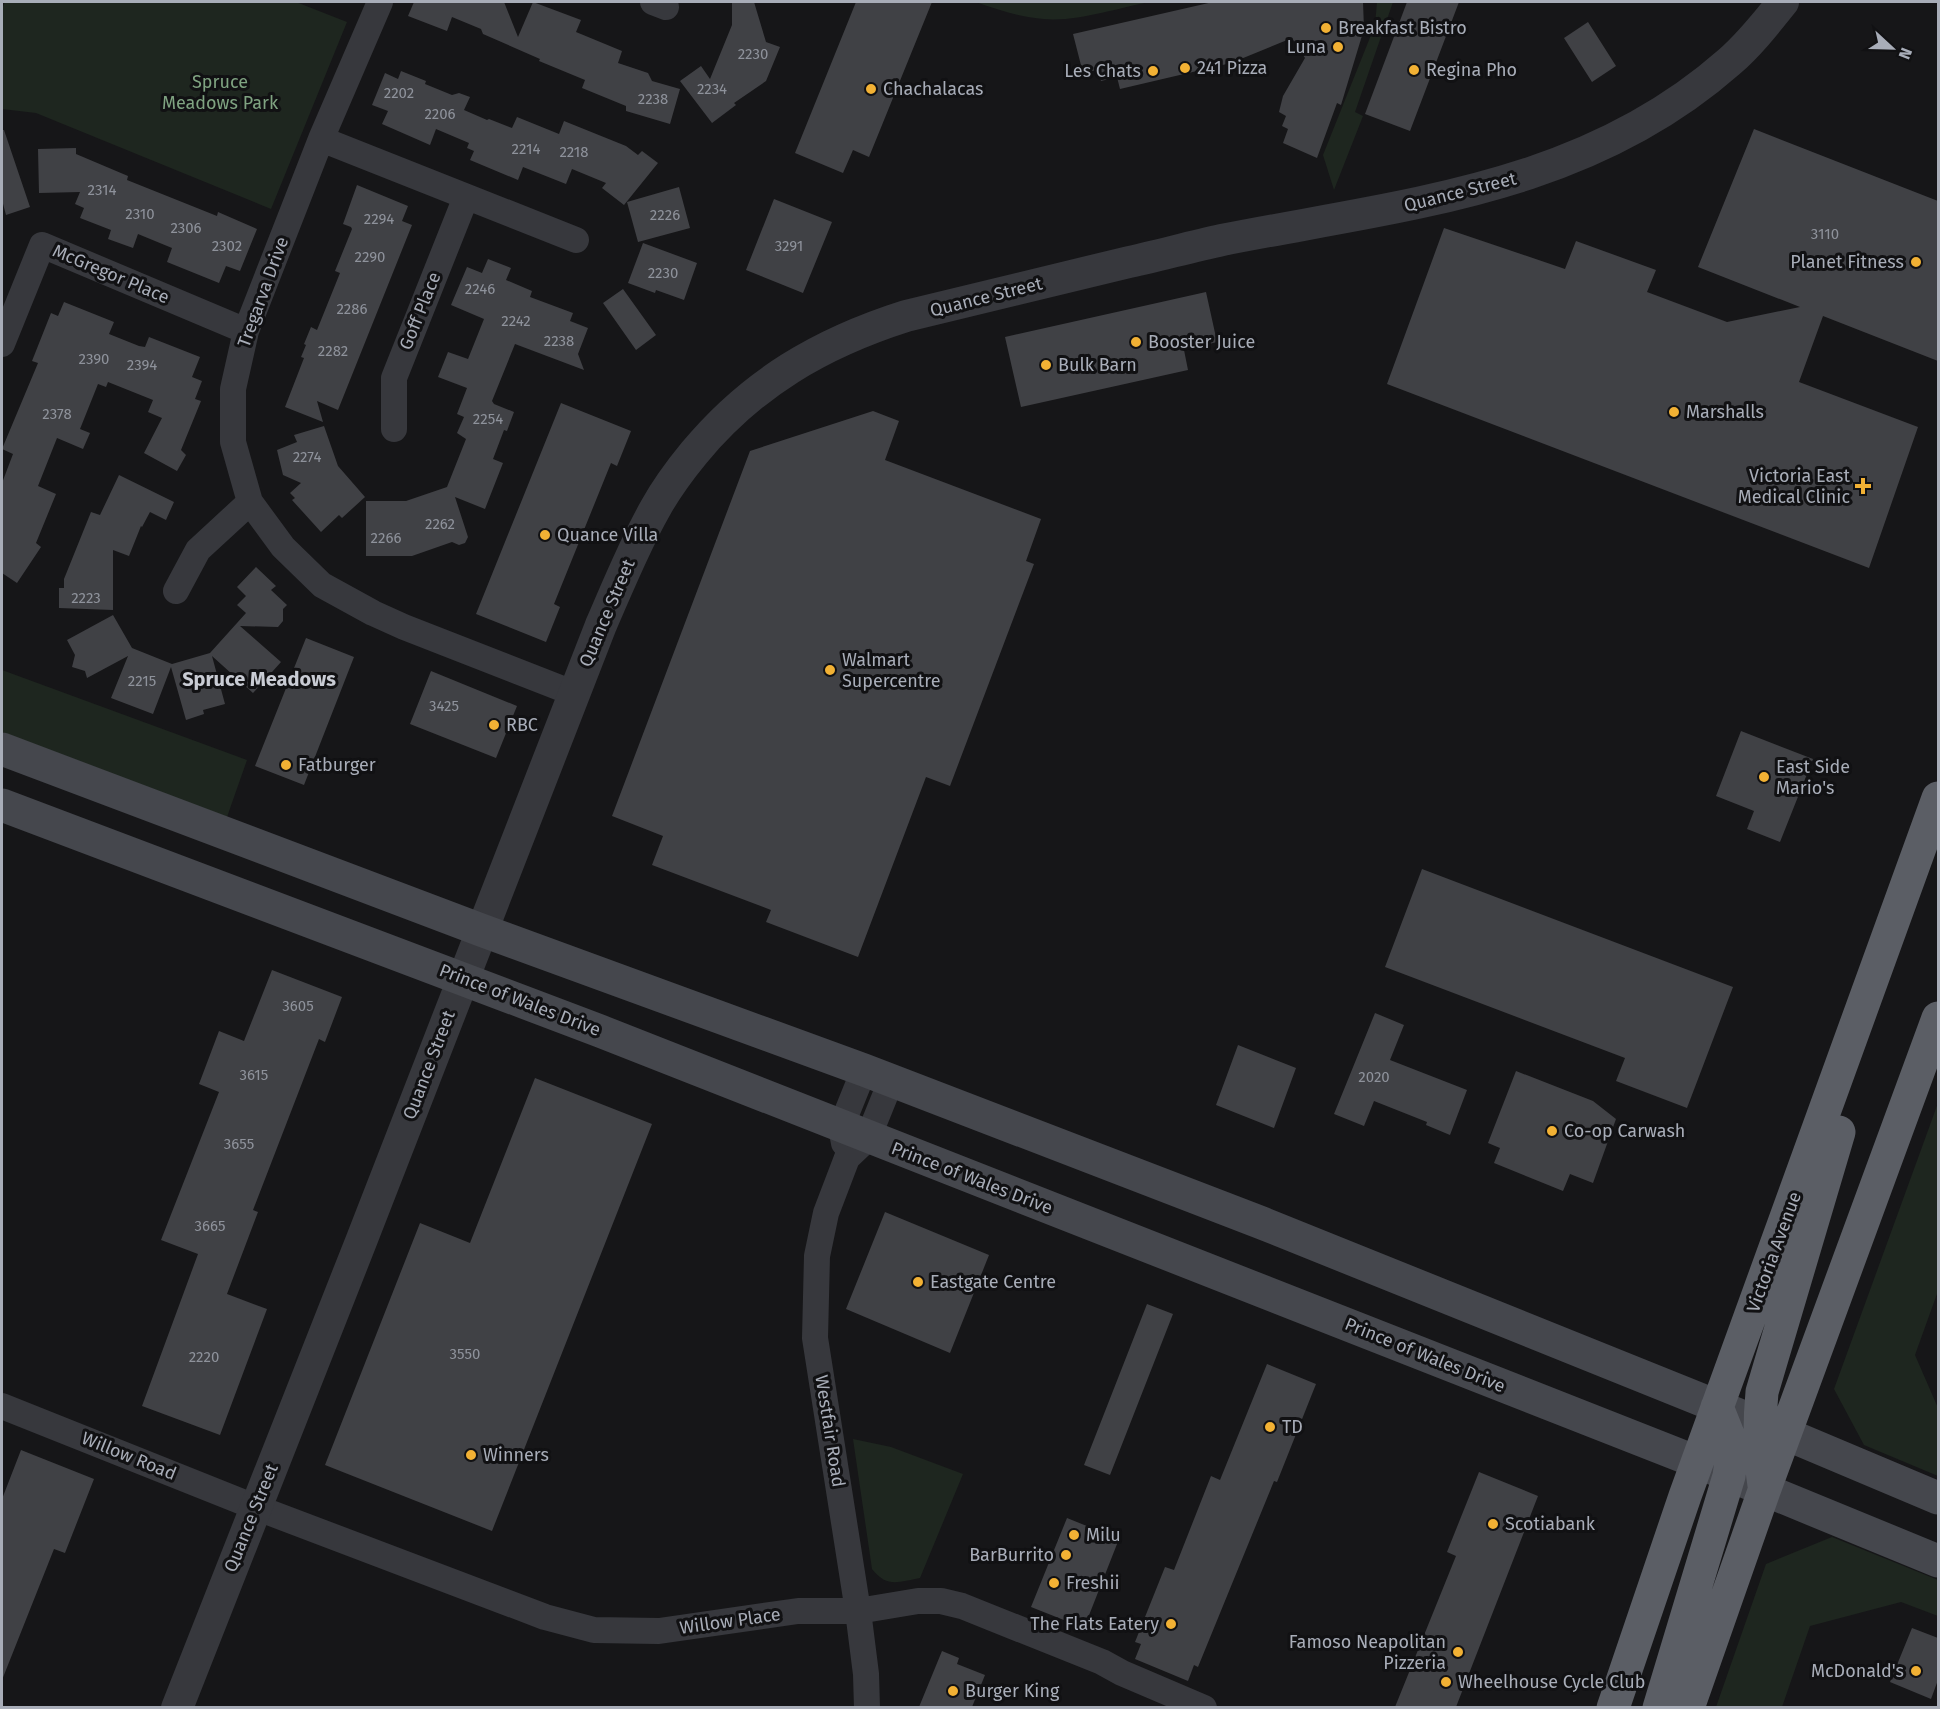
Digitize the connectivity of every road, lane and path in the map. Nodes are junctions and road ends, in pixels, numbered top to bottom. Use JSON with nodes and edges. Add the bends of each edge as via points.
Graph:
{"nodes":[{"id":1,"x":380,"y":2,"type":"edge"},
{"id":2,"x":1783,"y":2,"type":"edge"},
{"id":3,"x":321,"y":139,"type":"junction"},
{"id":4,"x":466,"y":197,"type":"junction"},
{"id":5,"x":576,"y":240,"type":"dead end"},
{"id":6,"x":246,"y":331,"type":"junction"},
{"id":7,"x":2,"y":344,"type":"edge"},
{"id":8,"x":394,"y":429,"type":"dead end"},
{"id":9,"x":250,"y":502,"type":"junction"},
{"id":10,"x":176,"y":591,"type":"dead end"},
{"id":11,"x":573,"y":693,"type":"junction"},
{"id":12,"x":2,"y":749,"type":"edge"},
{"id":13,"x":1938,"y":798,"type":"edge"},
{"id":14,"x":2,"y":805,"type":"edge"},
{"id":15,"x":481,"y":930,"type":"junction"},
{"id":16,"x":463,"y":978,"type":"junction"},
{"id":17,"x":1938,"y":1018,"type":"edge"},
{"id":18,"x":877,"y":1075,"type":"junction"},
{"id":19,"x":852,"y":1141,"type":"junction"},
{"id":20,"x":2,"y":1406,"type":"edge"},
{"id":21,"x":1717,"y":1407,"type":"junction"},
{"id":22,"x":1773,"y":1429,"type":"junction"},
{"id":23,"x":1697,"y":1462,"type":"junction"},
{"id":24,"x":1729,"y":1476,"type":"junction"},
{"id":25,"x":1764,"y":1491,"type":"junction"},
{"id":26,"x":1938,"y":1497,"type":"edge"},
{"id":27,"x":255,"y":1507,"type":"junction"},
{"id":28,"x":1938,"y":1561,"type":"edge"},
{"id":29,"x":858,"y":1611,"type":"junction"},
{"id":30,"x":177,"y":1707,"type":"edge"},
{"id":31,"x":867,"y":1707,"type":"edge"},
{"id":32,"x":1204,"y":1707,"type":"edge"},
{"id":33,"x":1613,"y":1707,"type":"edge"},
{"id":34,"x":1659,"y":1707,"type":"edge"},
{"id":35,"x":1688,"y":1707,"type":"edge"}],
"edges":[{"from":1,"to":3,"type":"street","name":"Tregarva Drive"},
{"from":2,"to":11,"type":"street","name":"Quance Street","via":[[1731,61],[1664,112],[1625,135],[1532,174],[1367,214],[1222,240],[906,316],[866,328],[786,368],[713,430],[656,507],[632,553]]},
{"from":3,"to":4,"type":"street"},
{"from":3,"to":6,"type":"street","name":"Tregarva Drive"},
{"from":4,"to":5,"type":"street"},
{"from":4,"to":8,"type":"street","name":"Goff Place","via":[[394,378]]},
{"from":6,"to":7,"type":"street","name":"McGregor Place","via":[[42,245]]},
{"from":6,"to":9,"type":"street","name":"Tregarva Drive","via":[[233,389],[233,442]]},
{"from":9,"to":10,"type":"street","via":[[198,550]]},
{"from":9,"to":11,"type":"street","name":"Tregarva Drive","via":[[283,547],[322,585],[404,627]]},
{"from":11,"to":15,"type":"street","name":"Quance Street"},
{"from":12,"to":15,"type":"main road"},
{"from":13,"to":21,"type":"highway","name":"Victoria Avenue"},
{"from":13,"to":22,"type":"highway","via":[[1762,1392]]},
{"from":14,"to":16,"type":"main road","name":"Prince of Wales Drive"},
{"from":15,"to":16,"type":"street","name":"Quance Street"},
{"from":15,"to":18,"type":"main road"},
{"from":16,"to":19,"type":"main road","name":"Prince of Wales Drive"},
{"from":16,"to":27,"type":"street","name":"Quance Street"},
{"from":17,"to":22,"type":"highway"},
{"from":18,"to":19,"type":"street","name":"Westfair Road"},
{"from":18,"to":21,"type":"main road","via":[[1262,1223]]},
{"from":19,"to":23,"type":"main road","name":"Prince of Wales Drive"},
{"from":19,"to":29,"type":"street","name":"Westfair Road","via":[[826,1213],[817,1256],[815,1338]]},
{"from":20,"to":27,"type":"street","name":"Willow Road"},
{"from":21,"to":22,"type":"main road"},
{"from":21,"to":23,"type":"highway","name":"Victoria Avenue"},
{"from":21,"to":24,"type":"highway","via":[[1733,1447]]},
{"from":22,"to":25,"type":"highway"},
{"from":22,"to":26,"type":"main road"},
{"from":23,"to":24,"type":"main road","name":"Prince of Wales Drive"},
{"from":23,"to":33,"type":"highway","name":"Victoria Avenue"},
{"from":24,"to":25,"type":"main road","name":"Prince of Wales Drive"},
{"from":24,"to":34,"type":"highway"},
{"from":25,"to":28,"type":"main road","name":"Prince of Wales Drive"},
{"from":25,"to":35,"type":"highway"},
{"from":27,"to":29,"type":"street","name":"Willow Place","via":[[545,1617],[594,1630],[659,1631],[798,1611]]},
{"from":27,"to":30,"type":"street","name":"Quance Street"},
{"from":29,"to":31,"type":"street","name":"Westfair Road"},
{"from":29,"to":32,"type":"street","name":"Willow Place","via":[[918,1601],[950,1602]]}]}
